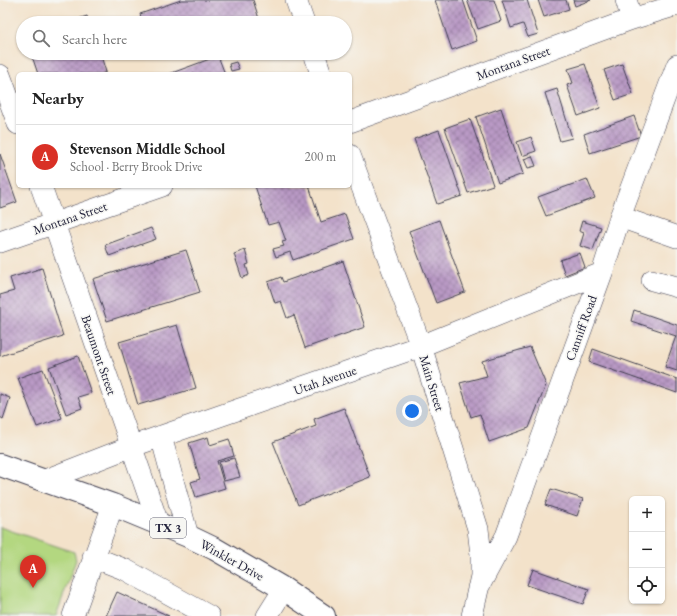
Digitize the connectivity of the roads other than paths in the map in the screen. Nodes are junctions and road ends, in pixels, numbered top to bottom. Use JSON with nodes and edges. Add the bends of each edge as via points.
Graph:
{"nodes":[{"id":1,"x":296,"y":0,"type":"edge"},
{"id":2,"x":677,"y":5,"type":"edge"},
{"id":3,"x":629,"y":10,"type":"edge"},
{"id":4,"x":302,"y":16,"type":"edge"},
{"id":5,"x":316,"y":60,"type":"edge"},
{"id":6,"x":677,"y":65,"type":"edge"},
{"id":7,"x":320,"y":72,"type":"edge"},
{"id":8,"x":0,"y":75,"type":"edge"},
{"id":9,"x":673,"y":88,"type":"edge"},
{"id":10,"x":11,"y":121,"type":"edge"},
{"id":11,"x":352,"y":121,"type":"edge"},
{"id":12,"x":352,"y":160,"type":"edge"},
{"id":13,"x":42,"y":188,"type":"edge"},
{"id":14,"x":156,"y":188,"type":"edge"},
{"id":15,"x":620,"y":217,"type":"junction"},
{"id":16,"x":54,"y":223,"type":"junction"},
{"id":17,"x":677,"y":237,"type":"edge"},
{"id":18,"x":0,"y":242,"type":"edge"},
{"id":19,"x":602,"y":273,"type":"junction"},
{"id":20,"x":652,"y":280,"type":"dead end"},
{"id":21,"x":677,"y":287,"type":"edge"},
{"id":22,"x":421,"y":346,"type":"junction"},
{"id":23,"x":161,"y":436,"type":"junction"},
{"id":24,"x":130,"y":447,"type":"junction"},
{"id":25,"x":0,"y":465,"type":"edge"},
{"id":26,"x":45,"y":480,"type":"junction"},
{"id":27,"x":113,"y":505,"type":"junction"},
{"id":28,"x":158,"y":523,"type":"junction"},
{"id":29,"x":188,"y":536,"type":"junction"},
{"id":30,"x":93,"y":557,"type":"junction"},
{"id":31,"x":478,"y":588,"type":"junction"},
{"id":32,"x":284,"y":589,"type":"junction"},
{"id":33,"x":73,"y":616,"type":"edge"},
{"id":34,"x":209,"y":616,"type":"edge"},
{"id":35,"x":267,"y":616,"type":"edge"},
{"id":36,"x":324,"y":616,"type":"edge"},
{"id":37,"x":472,"y":616,"type":"edge"}],
"edges":[{"from":1,"to":4,"type":"street"},
{"from":2,"to":3,"type":"street","name":"Montana Street"},
{"from":3,"to":11,"type":"street","name":"Montana Street"},
{"from":5,"to":7,"type":"street"},
{"from":6,"to":9,"type":"street","name":"Canniff Road"},
{"from":8,"to":10,"type":"street"},
{"from":9,"to":15,"type":"street","name":"Canniff Road"},
{"from":12,"to":22,"type":"street","name":"Main Street"},
{"from":13,"to":16,"type":"street","name":"Beaumont Street"},
{"from":14,"to":16,"type":"street","name":"Montana Street"},
{"from":15,"to":17,"type":"street"},
{"from":15,"to":19,"type":"street","name":"Canniff Road"},
{"from":16,"to":18,"type":"street","name":"Montana Street"},
{"from":16,"to":24,"type":"street","name":"Beaumont Street"},
{"from":19,"to":22,"type":"street","name":"Utah Avenue"},
{"from":19,"to":31,"type":"street","name":"Canniff Road","via":[[506,536]]},
{"from":20,"to":21,"type":"street"},
{"from":22,"to":23,"type":"street","name":"Utah Avenue"},
{"from":22,"to":31,"type":"street","name":"Main Street","via":[[478,529],[481,576]]},
{"from":23,"to":24,"type":"street","name":"Utah Avenue"},
{"from":23,"to":29,"type":"street"},
{"from":24,"to":26,"type":"street","name":"Utah Avenue"},
{"from":24,"to":28,"type":"street","name":"Beaumont Street"},
{"from":25,"to":26,"type":"main road","name":"Winkler Drive","number":"TX 3"},
{"from":26,"to":27,"type":"main road","name":"Winkler Drive","number":"TX 3"},
{"from":27,"to":28,"type":"main road","name":"Winkler Drive","number":"TX 3"},
{"from":27,"to":30,"type":"street"},
{"from":28,"to":29,"type":"main road","name":"Winkler Drive","number":"TX 3"},
{"from":29,"to":32,"type":"main road","name":"Winkler Drive","number":"TX 3"},
{"from":30,"to":33,"type":"street"},
{"from":30,"to":34,"type":"street","via":[[126,570]]},
{"from":31,"to":37,"type":"street","name":"Main Street"},
{"from":32,"to":35,"type":"street"},
{"from":32,"to":36,"type":"main road","name":"Winkler Drive","number":"TX 3"}]}
